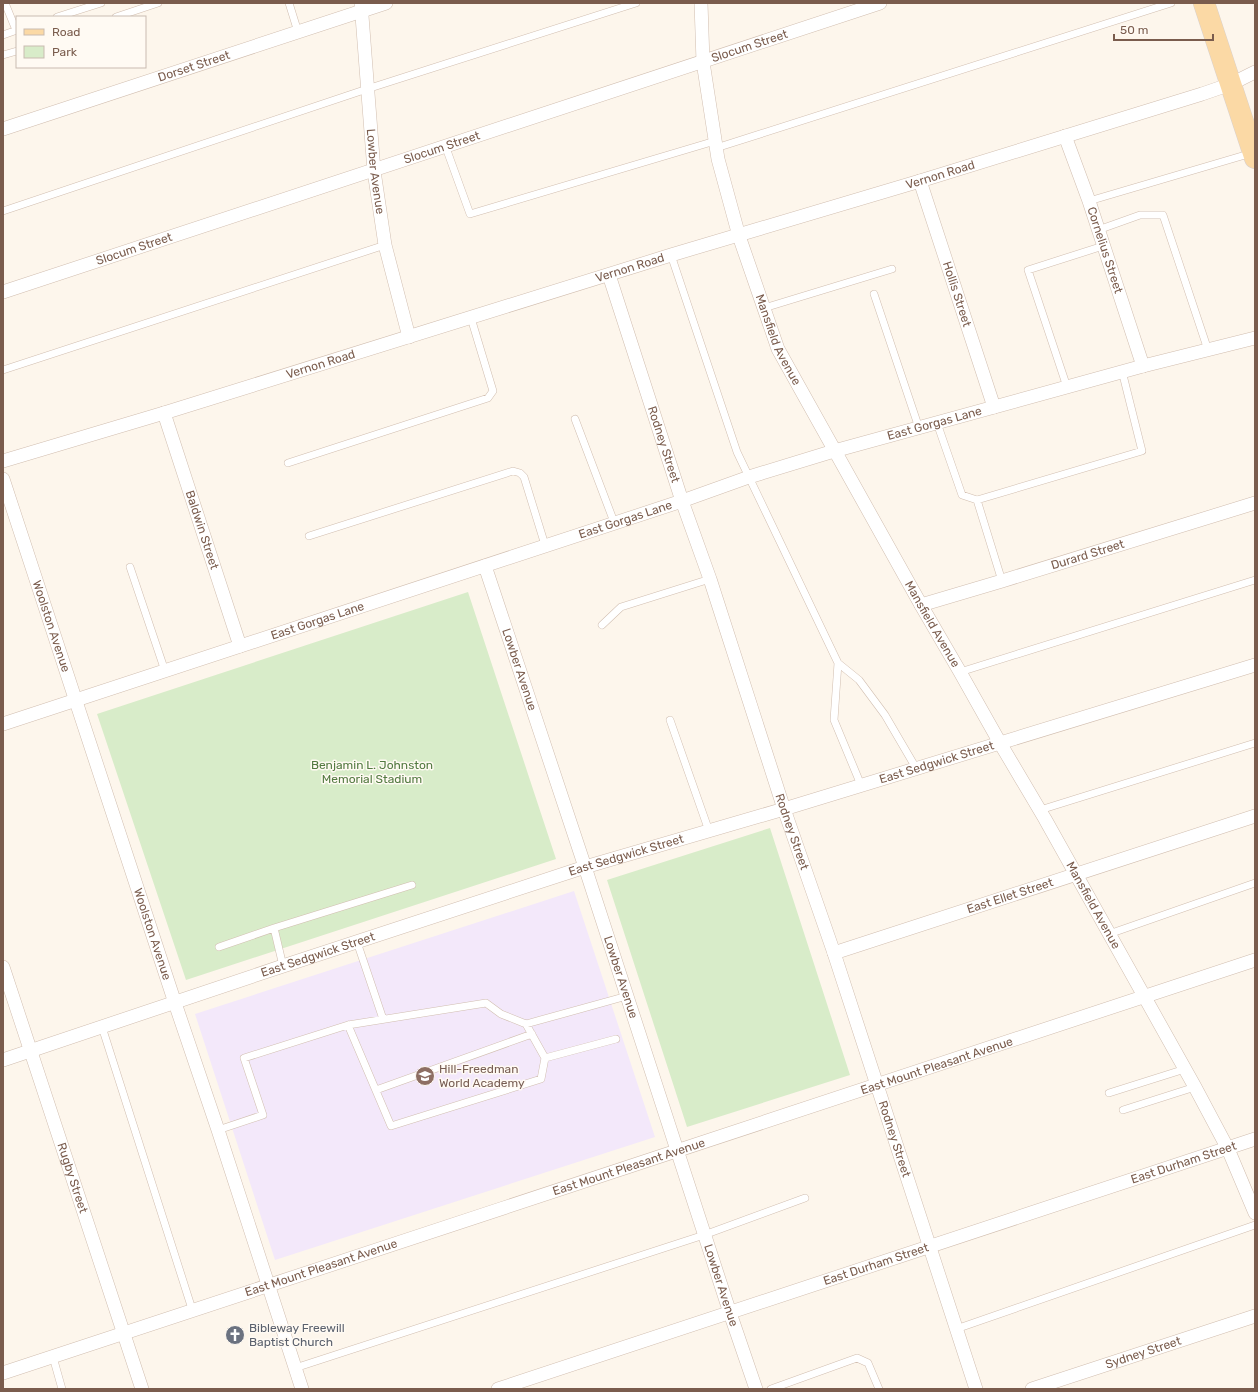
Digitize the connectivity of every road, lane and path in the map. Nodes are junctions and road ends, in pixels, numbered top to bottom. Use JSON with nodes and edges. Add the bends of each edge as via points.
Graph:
{"nodes":[{"id":1,"x":5,"y":3,"type":"edge"},
{"id":2,"x":101,"y":3,"type":"edge"},
{"id":3,"x":158,"y":3,"type":"edge"},
{"id":4,"x":289,"y":3,"type":"edge"},
{"id":5,"x":386,"y":3,"type":"edge"},
{"id":6,"x":636,"y":3,"type":"edge"},
{"id":7,"x":701,"y":3,"type":"edge"},
{"id":8,"x":880,"y":3,"type":"edge"},
{"id":9,"x":1172,"y":3,"type":"edge"},
{"id":10,"x":1204,"y":3,"type":"edge"},
{"id":11,"x":361,"y":7,"type":"edge"},
{"id":12,"x":60,"y":16,"type":"edge"},
{"id":13,"x":119,"y":16,"type":"edge"},
{"id":14,"x":16,"y":30,"type":"edge"},
{"id":15,"x":298,"y":32,"type":"junction"},
{"id":16,"x":3,"y":35,"type":"edge"},
{"id":17,"x":16,"y":51,"type":"edge"},
{"id":18,"x":3,"y":55,"type":"edge"},
{"id":19,"x":703,"y":62,"type":"junction"},
{"id":20,"x":1255,"y":72,"type":"edge"},
{"id":21,"x":1230,"y":84,"type":"junction"},
{"id":22,"x":367,"y":89,"type":"junction"},
{"id":23,"x":3,"y":129,"type":"edge"},
{"id":24,"x":1065,"y":136,"type":"junction"},
{"id":25,"x":446,"y":145,"type":"junction"},
{"id":26,"x":716,"y":145,"type":"junction"},
{"id":27,"x":1254,"y":155,"type":"edge"},
{"id":28,"x":374,"y":171,"type":"junction"},
{"id":29,"x":920,"y":181,"type":"junction"},
{"id":30,"x":1089,"y":201,"type":"junction"},
{"id":31,"x":3,"y":211,"type":"edge"},
{"id":32,"x":1098,"y":230,"type":"junction"},
{"id":33,"x":739,"y":236,"type":"junction"},
{"id":34,"x":385,"y":246,"type":"junction"},
{"id":35,"x":1104,"y":246,"type":"junction"},
{"id":36,"x":671,"y":255,"type":"junction"},
{"id":37,"x":892,"y":269,"type":"dead end"},
{"id":38,"x":608,"y":275,"type":"junction"},
{"id":39,"x":3,"y":292,"type":"edge"},
{"id":40,"x":874,"y":294,"type":"dead end"},
{"id":41,"x":764,"y":308,"type":"junction"},
{"id":42,"x":471,"y":318,"type":"junction"},
{"id":43,"x":409,"y":337,"type":"junction"},
{"id":44,"x":1255,"y":338,"type":"edge"},
{"id":45,"x":1208,"y":350,"type":"junction"},
{"id":46,"x":1142,"y":366,"type":"junction"},
{"id":47,"x":3,"y":370,"type":"edge"},
{"id":48,"x":1122,"y":371,"type":"junction"},
{"id":49,"x":1068,"y":387,"type":"junction"},
{"id":50,"x":994,"y":407,"type":"junction"},
{"id":51,"x":164,"y":414,"type":"junction"},
{"id":52,"x":575,"y":419,"type":"dead end"},
{"id":53,"x":937,"y":423,"type":"junction"},
{"id":54,"x":919,"y":428,"type":"junction"},
{"id":55,"x":834,"y":451,"type":"junction"},
{"id":56,"x":3,"y":461,"type":"edge"},
{"id":57,"x":288,"y":463,"type":"dead end"},
{"id":58,"x":749,"y":477,"type":"junction"},
{"id":59,"x":3,"y":479,"type":"edge"},
{"id":60,"x":977,"y":500,"type":"junction"},
{"id":61,"x":682,"y":501,"type":"junction"},
{"id":62,"x":1255,"y":503,"type":"edge"},
{"id":63,"x":614,"y":522,"type":"junction"},
{"id":64,"x":309,"y":536,"type":"dead end"},
{"id":65,"x":545,"y":546,"type":"junction"},
{"id":66,"x":485,"y":566,"type":"junction"},
{"id":67,"x":130,"y":567,"type":"dead end"},
{"id":68,"x":710,"y":579,"type":"junction"},
{"id":69,"x":1255,"y":580,"type":"edge"},
{"id":70,"x":1002,"y":581,"type":"junction"},
{"id":71,"x":921,"y":605,"type":"junction"},
{"id":72,"x":602,"y":625,"type":"dead end"},
{"id":73,"x":240,"y":646,"type":"junction"},
{"id":74,"x":838,"y":663,"type":"junction"},
{"id":75,"x":1255,"y":665,"type":"edge"},
{"id":76,"x":165,"y":671,"type":"junction"},
{"id":77,"x":960,"y":672,"type":"junction"},
{"id":78,"x":76,"y":701,"type":"junction"},
{"id":79,"x":670,"y":720,"type":"dead end"},
{"id":80,"x":3,"y":724,"type":"edge"},
{"id":81,"x":1000,"y":743,"type":"junction"},
{"id":82,"x":1255,"y":743,"type":"edge"},
{"id":83,"x":916,"y":768,"type":"junction"},
{"id":84,"x":862,"y":785,"type":"junction"},
{"id":85,"x":784,"y":809,"type":"junction"},
{"id":86,"x":1040,"y":810,"type":"junction"},
{"id":87,"x":1255,"y":816,"type":"edge"},
{"id":88,"x":709,"y":831,"type":"junction"},
{"id":89,"x":585,"y":867,"type":"junction"},
{"id":90,"x":1075,"y":875,"type":"junction"},
{"id":91,"x":1255,"y":882,"type":"edge"},
{"id":92,"x":412,"y":885,"type":"dead end"},
{"id":93,"x":274,"y":928,"type":"junction"},
{"id":94,"x":1108,"y":934,"type":"junction"},
{"id":95,"x":357,"y":942,"type":"junction"},
{"id":96,"x":219,"y":947,"type":"dead end"},
{"id":97,"x":834,"y":953,"type":"junction"},
{"id":98,"x":1255,"y":960,"type":"edge"},
{"id":99,"x":283,"y":966,"type":"junction"},
{"id":100,"x":3,"y":967,"type":"edge"},
{"id":101,"x":627,"y":996,"type":"junction"},
{"id":102,"x":1145,"y":997,"type":"junction"},
{"id":103,"x":175,"y":1003,"type":"junction"},
{"id":104,"x":383,"y":1019,"type":"junction"},
{"id":105,"x":526,"y":1024,"type":"junction"},
{"id":106,"x":348,"y":1025,"type":"junction"},
{"id":107,"x":102,"y":1027,"type":"junction"},
{"id":108,"x":532,"y":1034,"type":"junction"},
{"id":109,"x":616,"y":1039,"type":"dead end"},
{"id":110,"x":31,"y":1050,"type":"junction"},
{"id":111,"x":545,"y":1058,"type":"junction"},
{"id":112,"x":3,"y":1060,"type":"edge"},
{"id":113,"x":1185,"y":1069,"type":"junction"},
{"id":114,"x":876,"y":1085,"type":"junction"},
{"id":115,"x":1195,"y":1087,"type":"junction"},
{"id":116,"x":376,"y":1090,"type":"junction"},
{"id":117,"x":1109,"y":1093,"type":"dead end"},
{"id":118,"x":1123,"y":1110,"type":"dead end"},
{"id":119,"x":218,"y":1130,"type":"junction"},
{"id":120,"x":1255,"y":1139,"type":"edge"},
{"id":121,"x":1228,"y":1149,"type":"junction"},
{"id":122,"x":678,"y":1151,"type":"junction"},
{"id":123,"x":805,"y":1198,"type":"dead end"},
{"id":124,"x":1255,"y":1213,"type":"edge"},
{"id":125,"x":1255,"y":1226,"type":"edge"},
{"id":126,"x":704,"y":1235,"type":"junction"},
{"id":127,"x":929,"y":1246,"type":"junction"},
{"id":128,"x":269,"y":1285,"type":"junction"},
{"id":129,"x":192,"y":1309,"type":"junction"},
{"id":130,"x":730,"y":1313,"type":"junction"},
{"id":131,"x":1255,"y":1316,"type":"edge"},
{"id":132,"x":956,"y":1329,"type":"junction"},
{"id":133,"x":123,"y":1333,"type":"junction"},
{"id":134,"x":53,"y":1357,"type":"junction"},
{"id":135,"x":295,"y":1368,"type":"junction"},
{"id":136,"x":3,"y":1373,"type":"edge"},
{"id":137,"x":62,"y":1389,"type":"edge"},
{"id":138,"x":142,"y":1389,"type":"edge"},
{"id":139,"x":302,"y":1389,"type":"edge"},
{"id":140,"x":498,"y":1389,"type":"edge"},
{"id":141,"x":756,"y":1389,"type":"edge"},
{"id":142,"x":772,"y":1389,"type":"edge"},
{"id":143,"x":879,"y":1389,"type":"edge"},
{"id":144,"x":976,"y":1389,"type":"edge"},
{"id":145,"x":1032,"y":1389,"type":"edge"}],
"edges":[{"from":1,"to":14,"type":"lane"},
{"from":2,"to":12,"type":"lane"},
{"from":3,"to":13,"type":"lane"},
{"from":4,"to":15,"type":"lane"},
{"from":5,"to":11,"type":"street","name":"Dorset Street"},
{"from":6,"to":22,"type":"lane"},
{"from":7,"to":19,"type":"street","name":"Mansfield Avenue"},
{"from":8,"to":19,"type":"street","name":"Slocum Street"},
{"from":9,"to":26,"type":"lane"},
{"from":10,"to":21,"type":"main road"},
{"from":11,"to":15,"type":"street","name":"Dorset Street"},
{"from":11,"to":22,"type":"street","name":"Lowber Avenue"},
{"from":14,"to":16,"type":"lane"},
{"from":15,"to":23,"type":"street","name":"Dorset Street"},
{"from":17,"to":18,"type":"lane"},
{"from":19,"to":25,"type":"street","name":"Slocum Street"},
{"from":19,"to":26,"type":"street","name":"Mansfield Avenue"},
{"from":20,"to":21,"type":"street","name":"Vernon Road"},
{"from":21,"to":24,"type":"street","name":"Vernon Road"},
{"from":21,"to":27,"type":"main road"},
{"from":22,"to":28,"type":"street","name":"Lowber Avenue"},
{"from":22,"to":31,"type":"lane"},
{"from":24,"to":29,"type":"street","name":"Vernon Road"},
{"from":24,"to":30,"type":"street","name":"Cornelius Street"},
{"from":25,"to":26,"type":"lane","via":[[470,214]]},
{"from":25,"to":28,"type":"street","name":"Slocum Street"},
{"from":26,"to":33,"type":"street","name":"Mansfield Avenue"},
{"from":27,"to":30,"type":"lane"},
{"from":28,"to":34,"type":"street","name":"Lowber Avenue"},
{"from":28,"to":39,"type":"street","name":"Slocum Street"},
{"from":29,"to":33,"type":"street","name":"Vernon Road"},
{"from":29,"to":50,"type":"street","name":"Hollis Street"},
{"from":30,"to":32,"type":"street","name":"Cornelius Street"},
{"from":32,"to":35,"type":"street","name":"Cornelius Street"},
{"from":32,"to":45,"type":"lane","via":[[1140,215],[1163,214]]},
{"from":33,"to":36,"type":"street","name":"Vernon Road"},
{"from":33,"to":41,"type":"street","name":"Mansfield Avenue"},
{"from":34,"to":43,"type":"street","name":"Lowber Avenue"},
{"from":34,"to":47,"type":"lane"},
{"from":35,"to":46,"type":"street","name":"Cornelius Street"},
{"from":35,"to":49,"type":"lane","via":[[1028,270]]},
{"from":36,"to":38,"type":"street","name":"Vernon Road"},
{"from":36,"to":58,"type":"lane","via":[[737,452]]},
{"from":37,"to":41,"type":"lane"},
{"from":38,"to":42,"type":"street","name":"Vernon Road"},
{"from":38,"to":61,"type":"street","name":"Rodney Street"},
{"from":40,"to":54,"type":"lane"},
{"from":41,"to":55,"type":"street","name":"Mansfield Avenue","via":[[778,349]]},
{"from":42,"to":43,"type":"street","name":"Vernon Road"},
{"from":42,"to":57,"type":"lane","via":[[493,391],[488,398]]},
{"from":43,"to":51,"type":"street","name":"Vernon Road"},
{"from":44,"to":45,"type":"street","name":"East Gorgas Lane"},
{"from":45,"to":46,"type":"street","name":"East Gorgas Lane"},
{"from":46,"to":48,"type":"street","name":"East Gorgas Lane"},
{"from":48,"to":49,"type":"street","name":"East Gorgas Lane"},
{"from":48,"to":60,"type":"lane","via":[[1142,451]]},
{"from":49,"to":50,"type":"street","name":"East Gorgas Lane"},
{"from":50,"to":53,"type":"street","name":"East Gorgas Lane"},
{"from":51,"to":56,"type":"street","name":"Vernon Road"},
{"from":51,"to":73,"type":"street","name":"Baldwin Street"},
{"from":52,"to":63,"type":"lane"},
{"from":53,"to":54,"type":"street","name":"East Gorgas Lane"},
{"from":53,"to":60,"type":"lane","via":[[962,495]]},
{"from":54,"to":55,"type":"street","name":"East Gorgas Lane"},
{"from":55,"to":58,"type":"street","name":"East Gorgas Lane"},
{"from":55,"to":71,"type":"street","name":"Mansfield Avenue"},
{"from":58,"to":61,"type":"street","name":"East Gorgas Lane"},
{"from":58,"to":74,"type":"lane"},
{"from":59,"to":78,"type":"street","name":"Woolston Avenue"},
{"from":60,"to":70,"type":"lane"},
{"from":61,"to":63,"type":"street","name":"East Gorgas Lane"},
{"from":61,"to":68,"type":"street","name":"Rodney Street"},
{"from":62,"to":70,"type":"street","name":"Durard Street"},
{"from":63,"to":65,"type":"street","name":"East Gorgas Lane"},
{"from":64,"to":65,"type":"lane","via":[[513,470],[524,477]]},
{"from":65,"to":66,"type":"street","name":"East Gorgas Lane"},
{"from":66,"to":73,"type":"street","name":"East Gorgas Lane"},
{"from":66,"to":89,"type":"street","name":"Lowber Avenue"},
{"from":67,"to":76,"type":"lane"},
{"from":68,"to":72,"type":"lane","via":[[622,607]]},
{"from":68,"to":85,"type":"street","name":"Rodney Street"},
{"from":69,"to":77,"type":"lane"},
{"from":70,"to":71,"type":"street","name":"Durard Street"},
{"from":71,"to":77,"type":"street","name":"Mansfield Avenue"},
{"from":73,"to":76,"type":"street","name":"East Gorgas Lane"},
{"from":74,"to":83,"type":"lane","via":[[859,680],[885,715]]},
{"from":74,"to":84,"type":"lane","via":[[834,720]]},
{"from":75,"to":81,"type":"street","name":"East Sedgwick Street"},
{"from":76,"to":78,"type":"street","name":"East Gorgas Lane"},
{"from":77,"to":81,"type":"street","name":"Mansfield Avenue"},
{"from":78,"to":80,"type":"street","name":"East Gorgas Lane"},
{"from":78,"to":103,"type":"street","name":"Woolston Avenue"},
{"from":79,"to":88,"type":"lane"},
{"from":81,"to":83,"type":"street","name":"East Sedgwick Street"},
{"from":81,"to":86,"type":"street","name":"Mansfield Avenue"},
{"from":82,"to":86,"type":"lane"},
{"from":83,"to":84,"type":"street","name":"East Sedgwick Street"},
{"from":84,"to":85,"type":"street","name":"East Sedgwick Street"},
{"from":85,"to":88,"type":"street","name":"East Sedgwick Street"},
{"from":85,"to":97,"type":"street","name":"Rodney Street"},
{"from":86,"to":90,"type":"street","name":"Mansfield Avenue"},
{"from":87,"to":90,"type":"street","name":"East Ellet Street"},
{"from":88,"to":89,"type":"street","name":"East Sedgwick Street"},
{"from":89,"to":95,"type":"street","name":"East Sedgwick Street"},
{"from":89,"to":101,"type":"street","name":"Lowber Avenue"},
{"from":90,"to":94,"type":"street","name":"Mansfield Avenue"},
{"from":90,"to":97,"type":"street","name":"East Ellet Street"},
{"from":91,"to":94,"type":"lane"},
{"from":92,"to":93,"type":"lane"},
{"from":93,"to":96,"type":"lane"},
{"from":93,"to":99,"type":"lane"},
{"from":94,"to":102,"type":"street","name":"Mansfield Avenue"},
{"from":95,"to":99,"type":"street","name":"East Sedgwick Street"},
{"from":95,"to":104,"type":"lane"},
{"from":97,"to":114,"type":"street","name":"Rodney Street"},
{"from":98,"to":102,"type":"street","name":"East Mount Pleasant Avenue"},
{"from":99,"to":103,"type":"street","name":"East Sedgwick Street"},
{"from":100,"to":110,"type":"street","name":"Rugby Street"},
{"from":101,"to":105,"type":"lane"},
{"from":101,"to":122,"type":"street","name":"Lowber Avenue"},
{"from":102,"to":113,"type":"street","name":"Mansfield Avenue"},
{"from":102,"to":114,"type":"street","name":"East Mount Pleasant Avenue"},
{"from":103,"to":107,"type":"street","name":"East Sedgwick Street"},
{"from":103,"to":119,"type":"street","name":"Woolston Avenue"},
{"from":104,"to":105,"type":"lane","via":[[486,1003],[502,1014]]},
{"from":104,"to":106,"type":"lane"},
{"from":105,"to":108,"type":"lane"},
{"from":106,"to":116,"type":"lane"},
{"from":106,"to":119,"type":"lane","via":[[244,1058],[263,1115]]},
{"from":107,"to":110,"type":"street","name":"East Sedgwick Street"},
{"from":107,"to":129,"type":"lane"},
{"from":108,"to":111,"type":"lane"},
{"from":108,"to":116,"type":"lane"},
{"from":109,"to":111,"type":"lane"},
{"from":110,"to":112,"type":"street","name":"East Sedgwick Street"},
{"from":110,"to":133,"type":"street","name":"Rugby Street"},
{"from":111,"to":116,"type":"lane","via":[[541,1079],[391,1126]]},
{"from":113,"to":115,"type":"street","name":"Mansfield Avenue"},
{"from":113,"to":117,"type":"lane"},
{"from":114,"to":122,"type":"street","name":"East Mount Pleasant Avenue"},
{"from":114,"to":127,"type":"street","name":"Rodney Street"},
{"from":115,"to":118,"type":"lane"},
{"from":115,"to":121,"type":"street","name":"Mansfield Avenue"},
{"from":119,"to":128,"type":"street","name":"Woolston Avenue"},
{"from":120,"to":121,"type":"street","name":"East Durham Street"},
{"from":121,"to":124,"type":"street","name":"Mansfield Avenue"},
{"from":121,"to":127,"type":"street","name":"East Durham Street"},
{"from":122,"to":126,"type":"street","name":"Lowber Avenue"},
{"from":122,"to":128,"type":"street","name":"East Mount Pleasant Avenue"},
{"from":123,"to":126,"type":"lane"},
{"from":125,"to":132,"type":"lane"},
{"from":126,"to":130,"type":"street","name":"Lowber Avenue"},
{"from":126,"to":135,"type":"lane"},
{"from":127,"to":130,"type":"street","name":"East Durham Street"},
{"from":127,"to":132,"type":"street","name":"Rodney Street"},
{"from":128,"to":129,"type":"street","name":"East Mount Pleasant Avenue"},
{"from":128,"to":135,"type":"street","name":"Woolston Avenue"},
{"from":129,"to":133,"type":"street","name":"East Mount Pleasant Avenue"},
{"from":130,"to":140,"type":"street","name":"East Durham Street"},
{"from":130,"to":141,"type":"street","name":"Lowber Avenue"},
{"from":131,"to":145,"type":"street","name":"Sydney Street"},
{"from":132,"to":144,"type":"street","name":"Rodney Street"},
{"from":133,"to":134,"type":"street","name":"East Mount Pleasant Avenue"},
{"from":133,"to":138,"type":"street","name":"Rugby Street"},
{"from":134,"to":136,"type":"street","name":"East Mount Pleasant Avenue"},
{"from":134,"to":137,"type":"lane"},
{"from":135,"to":139,"type":"street","name":"Woolston Avenue"},
{"from":142,"to":143,"type":"lane","via":[[857,1358],[868,1363]]}]}
